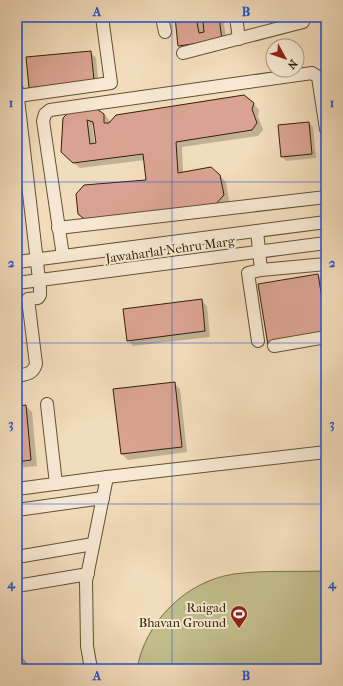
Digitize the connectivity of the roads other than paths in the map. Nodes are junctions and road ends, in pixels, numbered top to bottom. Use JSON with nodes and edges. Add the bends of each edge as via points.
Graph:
{"nodes":[{"id":1,"x":102,"y":17,"type":"edge"},
{"id":2,"x":162,"y":17,"type":"edge"},
{"id":3,"x":236,"y":17,"type":"edge"},
{"id":4,"x":303,"y":22,"type":"dead end"},
{"id":5,"x":165,"y":32,"type":"dead end"},
{"id":6,"x":238,"y":39,"type":"junction"},
{"id":7,"x":183,"y":53,"type":"dead end"},
{"id":8,"x":17,"y":93,"type":"edge"},
{"id":9,"x":326,"y":129,"type":"edge"},
{"id":10,"x":326,"y":197,"type":"edge"},
{"id":11,"x":326,"y":222,"type":"edge"},
{"id":12,"x":58,"y":228,"type":"junction"},
{"id":13,"x":257,"y":231,"type":"junction"},
{"id":14,"x":325,"y":243,"type":"edge"},
{"id":15,"x":260,"y":251,"type":"junction"},
{"id":16,"x":63,"y":256,"type":"junction"},
{"id":17,"x":38,"y":259,"type":"junction"},
{"id":18,"x":17,"y":262,"type":"edge"},
{"id":19,"x":325,"y":264,"type":"edge"},
{"id":20,"x":261,"y":270,"type":"junction"},
{"id":21,"x":40,"y":281,"type":"junction"},
{"id":22,"x":17,"y":283,"type":"edge"},
{"id":23,"x":326,"y":337,"type":"edge"},
{"id":24,"x":258,"y":341,"type":"dead end"},
{"id":25,"x":274,"y":346,"type":"dead end"},
{"id":26,"x":17,"y":376,"type":"edge"},
{"id":27,"x":47,"y":404,"type":"dead end"},
{"id":28,"x":326,"y":452,"type":"edge"},
{"id":29,"x":107,"y":477,"type":"junction"},
{"id":30,"x":56,"y":484,"type":"junction"},
{"id":31,"x":17,"y":489,"type":"edge"},
{"id":32,"x":103,"y":498,"type":"junction"},
{"id":33,"x":17,"y":510,"type":"edge"},
{"id":34,"x":94,"y":544,"type":"junction"},
{"id":35,"x":17,"y":557,"type":"edge"},
{"id":36,"x":88,"y":574,"type":"junction"},
{"id":37,"x":17,"y":586,"type":"edge"},
{"id":38,"x":92,"y":669,"type":"edge"}],
"edges":[{"from":1,"to":8,"type":"street","via":[[111,83]]},
{"from":2,"to":5,"type":"street"},
{"from":3,"to":6,"type":"street"},
{"from":4,"to":6,"type":"street"},
{"from":6,"to":7,"type":"street"},
{"from":8,"to":17,"type":"street"},
{"from":9,"to":12,"type":"street","via":[[318,77],[312,74],[50,110],[45,114],[43,121]]},
{"from":10,"to":12,"type":"street"},
{"from":11,"to":13,"type":"street","name":"Jawaharlal Nehru Marg"},
{"from":12,"to":16,"type":"street"},
{"from":13,"to":15,"type":"street"},
{"from":13,"to":16,"type":"street","name":"Jawaharlal Nehru Marg"},
{"from":14,"to":15,"type":"street","name":"Jawaharlal Nehru Marg"},
{"from":14,"to":19,"type":"street"},
{"from":15,"to":20,"type":"street"},
{"from":15,"to":21,"type":"street","name":"Jawaharlal Nehru Marg"},
{"from":16,"to":17,"type":"street","name":"Jawaharlal Nehru Marg"},
{"from":17,"to":18,"type":"street","name":"Jawaharlal Nehru Marg"},
{"from":17,"to":21,"type":"street"},
{"from":19,"to":20,"type":"street"},
{"from":20,"to":24,"type":"street","via":[[248,273]]},
{"from":21,"to":22,"type":"street","name":"Jawaharlal Nehru Marg"},
{"from":21,"to":26,"type":"street","via":[[40,295],[38,298],[28,299],[36,364],[34,371]]},
{"from":23,"to":25,"type":"street"},
{"from":27,"to":30,"type":"street"},
{"from":28,"to":29,"type":"street"},
{"from":29,"to":30,"type":"street"},
{"from":29,"to":32,"type":"street"},
{"from":30,"to":31,"type":"street"},
{"from":32,"to":33,"type":"street"},
{"from":32,"to":34,"type":"street"},
{"from":34,"to":35,"type":"street"},
{"from":34,"to":36,"type":"street"},
{"from":36,"to":37,"type":"street"},
{"from":36,"to":38,"type":"street","via":[[87,646]]}]}
